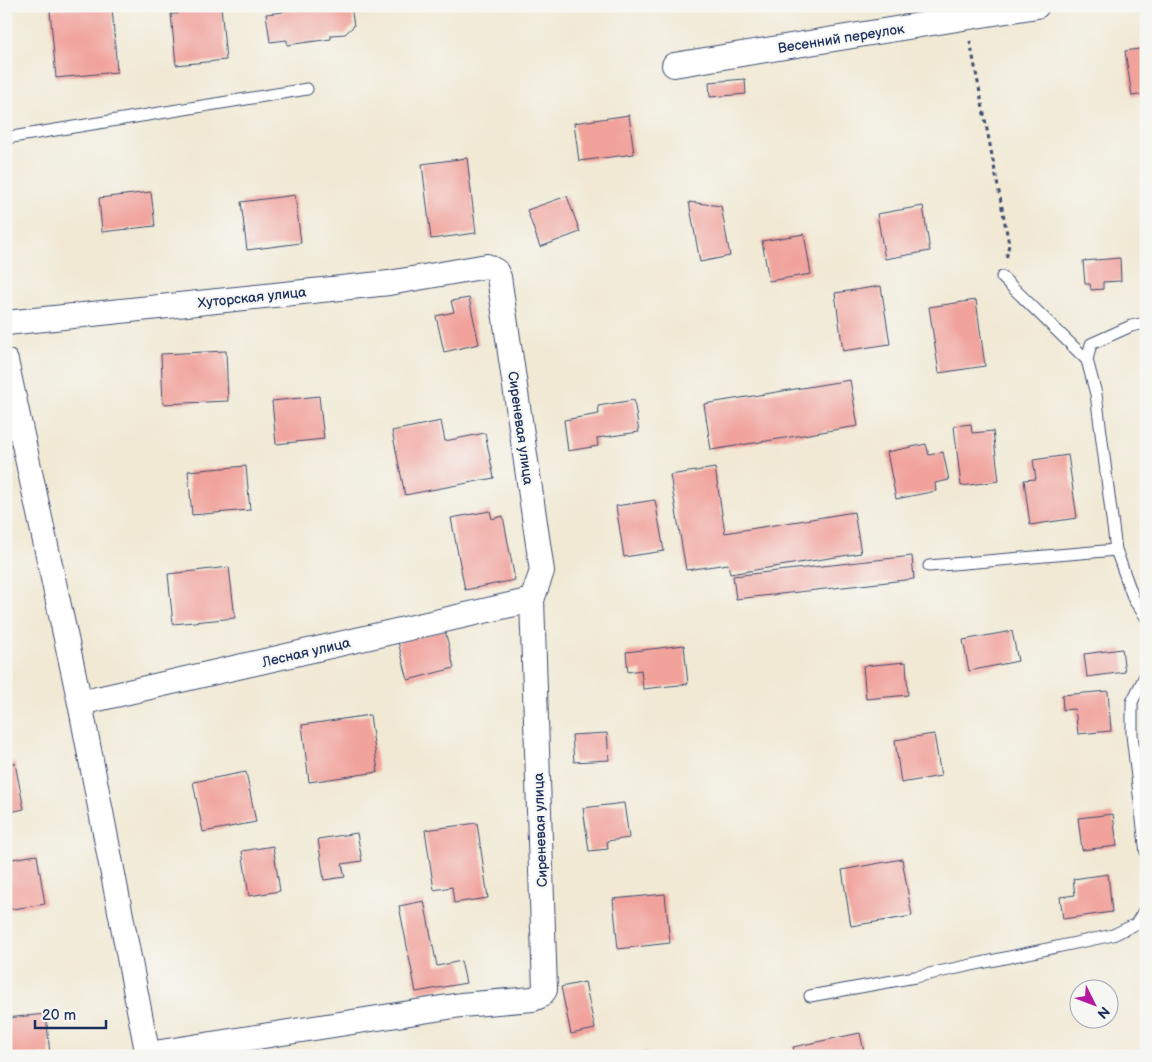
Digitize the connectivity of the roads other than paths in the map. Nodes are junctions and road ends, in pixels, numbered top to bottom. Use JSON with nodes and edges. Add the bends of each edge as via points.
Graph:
{"nodes":[{"id":1,"x":1037,"y":6,"type":"edge"},
{"id":2,"x":674,"y":65,"type":"dead end"},
{"id":3,"x":307,"y":89,"type":"dead end"},
{"id":4,"x":6,"y":138,"type":"edge"},
{"id":5,"x":496,"y":271,"type":"joint"},
{"id":6,"x":1002,"y":277,"type":"road end"},
{"id":7,"x":6,"y":323,"type":"edge"},
{"id":8,"x":1146,"y":323,"type":"edge"},
{"id":9,"x":1087,"y":360,"type":"junction"},
{"id":10,"x":6,"y":361,"type":"edge"},
{"id":11,"x":1116,"y":550,"type":"junction"},
{"id":12,"x":929,"y":566,"type":"dead end"},
{"id":13,"x":532,"y":600,"type":"junction"},
{"id":14,"x":1146,"y":616,"type":"edge"},
{"id":15,"x":1146,"y":674,"type":"edge"},
{"id":16,"x":80,"y":703,"type":"junction"},
{"id":17,"x":1146,"y":853,"type":"edge"},
{"id":18,"x":1146,"y":907,"type":"edge"},
{"id":19,"x":810,"y":996,"type":"dead end"},
{"id":20,"x":148,"y":1055,"type":"edge"}],
"edges":[{"from":1,"to":2,"type":"street","name":"Весенний переулок"},
{"from":3,"to":4,"type":"lane"},
{"from":5,"to":7,"type":"street","name":"Хуторская улица","via":[[486,266],[389,283]]},
{"from":5,"to":13,"type":"street","name":"Сиреневая улица","via":[[542,571]]},
{"from":6,"to":9,"type":"lane"},
{"from":8,"to":9,"type":"lane","via":[[1131,326],[1091,344]]},
{"from":9,"to":11,"type":"lane","via":[[1096,394]]},
{"from":10,"to":16,"type":"street"},
{"from":11,"to":12,"type":"lane"},
{"from":11,"to":14,"type":"lane","via":[[1134,600]]},
{"from":13,"to":16,"type":"street","name":"Лесная улица"},
{"from":13,"to":20,"type":"street","name":"Сиреневая улица","via":[[546,983],[540,996],[461,1005]]},
{"from":15,"to":17,"type":"lane","via":[[1132,702],[1132,735]]},
{"from":16,"to":20,"type":"street"},
{"from":18,"to":19,"type":"lane","via":[[1136,924],[1113,935]]}]}
